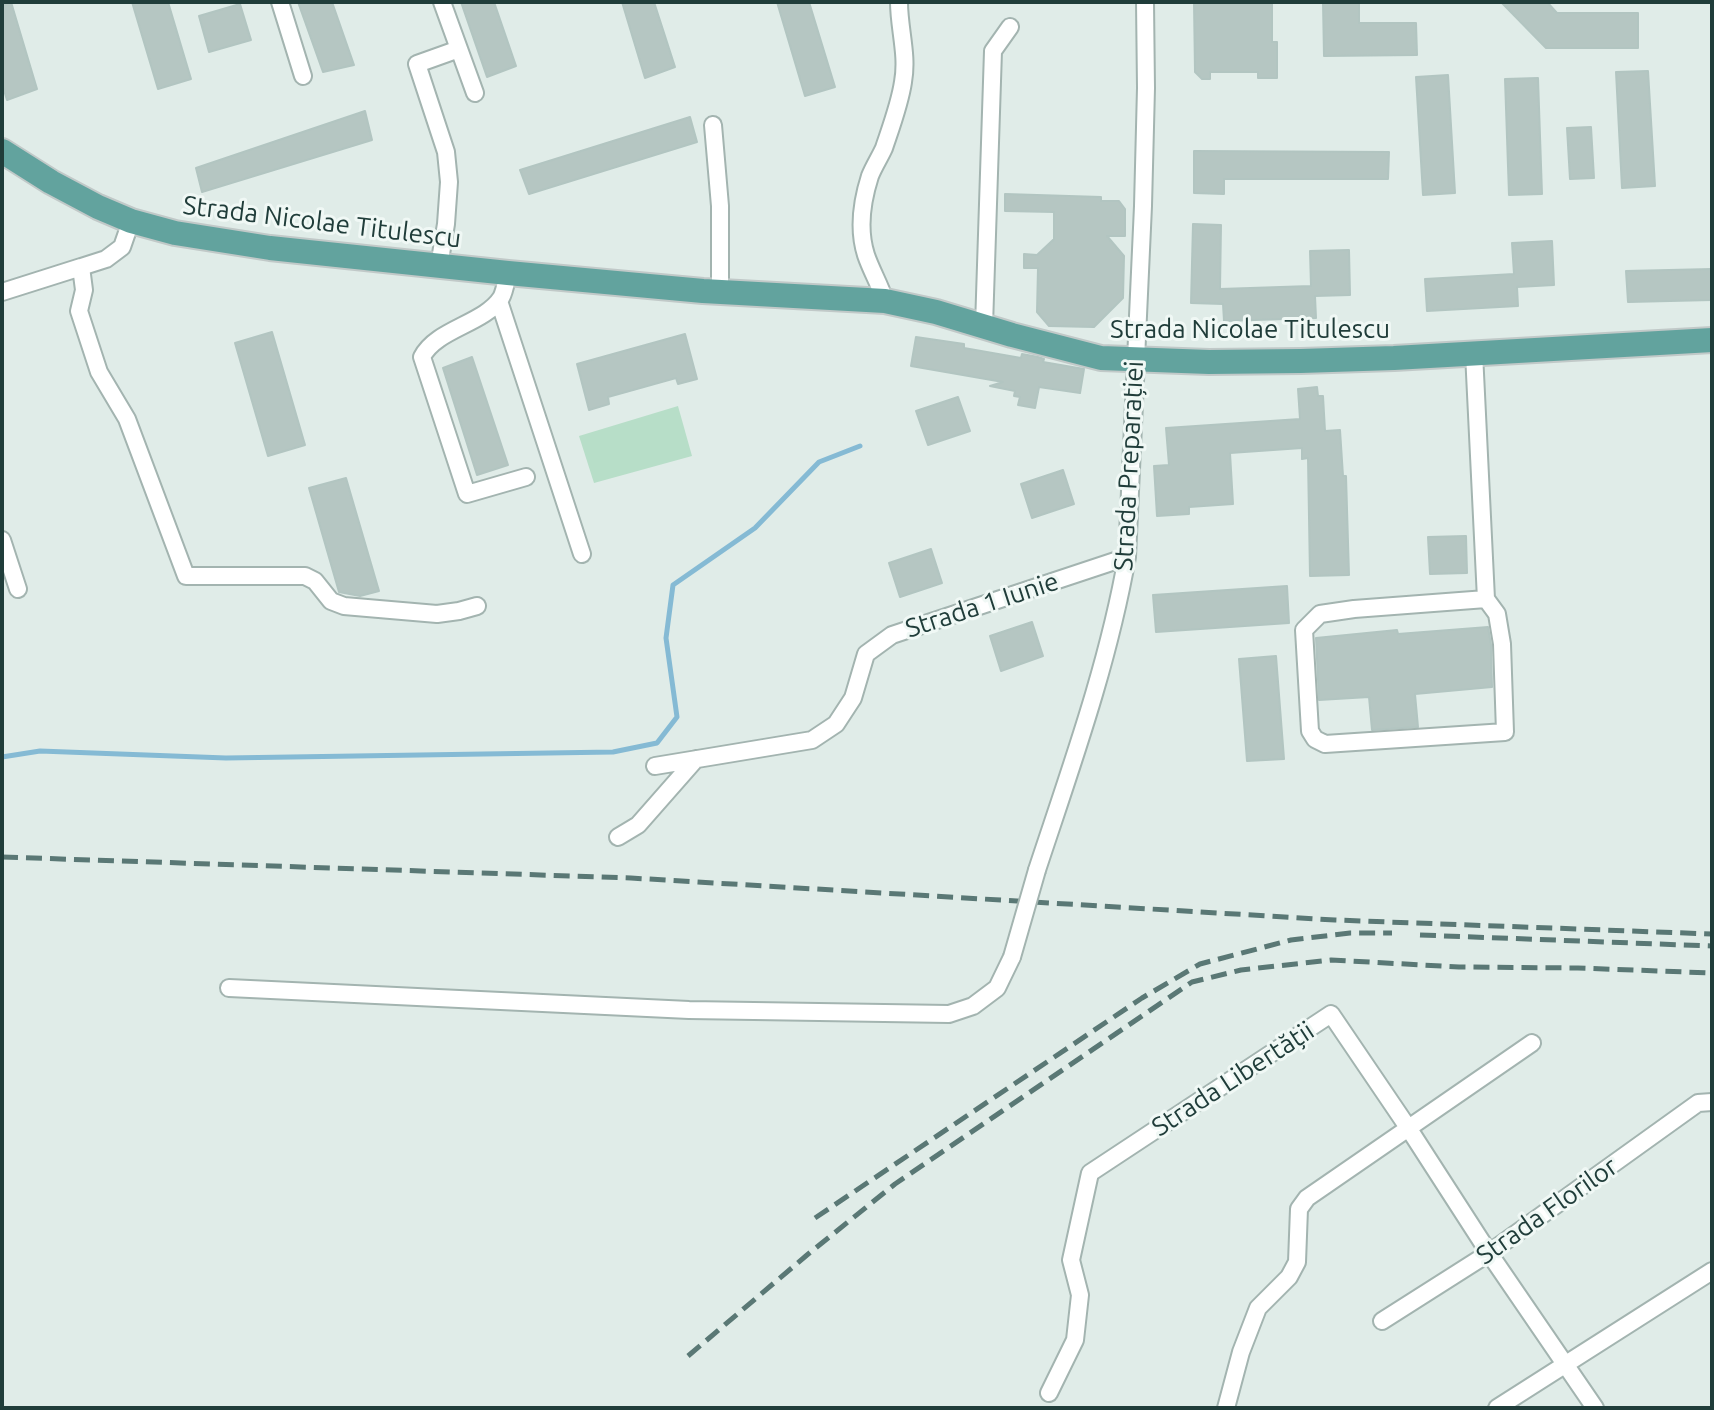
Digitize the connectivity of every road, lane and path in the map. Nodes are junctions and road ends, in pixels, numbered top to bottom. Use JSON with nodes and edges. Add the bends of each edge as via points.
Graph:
{"nodes":[{"id":1,"x":280,"y":2,"type":"edge"},
{"id":2,"x":442,"y":2,"type":"edge"},
{"id":3,"x":899,"y":2,"type":"edge"},
{"id":4,"x":1145,"y":2,"type":"edge"},
{"id":5,"x":1010,"y":27,"type":"dead end"},
{"id":6,"x":459,"y":49,"type":"junction"},
{"id":7,"x":303,"y":76,"type":"dead end"},
{"id":8,"x":475,"y":93,"type":"dead end"},
{"id":9,"x":713,"y":125,"type":"dead end"},
{"id":10,"x":2,"y":151,"type":"edge"},
{"id":11,"x":131,"y":221,"type":"junction"},
{"id":12,"x":439,"y":266,"type":"junction"},
{"id":13,"x":81,"y":267,"type":"junction"},
{"id":14,"x":508,"y":273,"type":"junction"},
{"id":15,"x":2,"y":292,"type":"edge"},
{"id":16,"x":720,"y":292,"type":"junction"},
{"id":17,"x":499,"y":301,"type":"junction"},
{"id":18,"x":885,"y":301,"type":"junction"},
{"id":19,"x":984,"y":326,"type":"junction"},
{"id":20,"x":1712,"y":340,"type":"edge"},
{"id":21,"x":1474,"y":353,"type":"junction"},
{"id":22,"x":1136,"y":360,"type":"junction"},
{"id":23,"x":526,"y":477,"type":"dead end"},
{"id":24,"x":2,"y":540,"type":"edge"},
{"id":25,"x":582,"y":554,"type":"dead end"},
{"id":26,"x":1127,"y":557,"type":"junction"},
{"id":27,"x":18,"y":589,"type":"dead end"},
{"id":28,"x":1486,"y":599,"type":"junction"},
{"id":29,"x":477,"y":606,"type":"dead end"},
{"id":30,"x":696,"y":759,"type":"junction"},
{"id":31,"x":655,"y":766,"type":"dead end"},
{"id":32,"x":618,"y":837,"type":"dead end"},
{"id":33,"x":229,"y":988,"type":"dead end"},
{"id":34,"x":1532,"y":1043,"type":"dead end"},
{"id":35,"x":1712,"y":1102,"type":"edge"},
{"id":36,"x":1409,"y":1129,"type":"junction"},
{"id":37,"x":1489,"y":1253,"type":"junction"},
{"id":38,"x":1712,"y":1271,"type":"edge"},
{"id":39,"x":1382,"y":1321,"type":"dead end"},
{"id":40,"x":1566,"y":1365,"type":"junction"},
{"id":41,"x":1049,"y":1393,"type":"dead end"},
{"id":42,"x":1226,"y":1408,"type":"edge"},
{"id":43,"x":1497,"y":1408,"type":"edge"},
{"id":44,"x":1595,"y":1408,"type":"edge"}],
"edges":[{"from":1,"to":7,"type":"street"},
{"from":2,"to":6,"type":"street"},
{"from":3,"to":18,"type":"street","via":[[906,59],[903,84],[862,212],[866,256]]},
{"from":4,"to":22,"type":"street","name":"Strada Preparației"},
{"from":5,"to":19,"type":"street","via":[[993,51]]},
{"from":6,"to":8,"type":"street"},
{"from":6,"to":12,"type":"street","via":[[417,64],[446,152],[449,182]]},
{"from":9,"to":16,"type":"street"},
{"from":10,"to":11,"type":"main road","name":"Strada Nicolae Titulescu"},
{"from":11,"to":12,"type":"main road","name":"Strada Nicolae Titulescu","via":[[225,242]]},
{"from":11,"to":13,"type":"street","via":[[122,247]]},
{"from":12,"to":14,"type":"main road","name":"Strada Nicolae Titulescu"},
{"from":13,"to":15,"type":"street"},
{"from":13,"to":29,"type":"street","via":[[84,290],[79,311],[99,372],[127,419],[186,576],[305,576],[344,606],[437,614]]},
{"from":14,"to":16,"type":"main road","name":"Strada Nicolae Titulescu"},
{"from":14,"to":17,"type":"street"},
{"from":16,"to":18,"type":"main road","name":"Strada Nicolae Titulescu"},
{"from":17,"to":23,"type":"street","via":[[422,357],[467,494]]},
{"from":17,"to":25,"type":"street"},
{"from":18,"to":19,"type":"main road","name":"Strada Nicolae Titulescu"},
{"from":19,"to":22,"type":"main road","name":"Strada Nicolae Titulescu","via":[[1092,356]]},
{"from":20,"to":21,"type":"main road","name":"Strada Nicolae Titulescu"},
{"from":21,"to":22,"type":"main road","name":"Strada Nicolae Titulescu","via":[[1301,361]]},
{"from":21,"to":28,"type":"street"},
{"from":22,"to":26,"type":"street","name":"Strada Preparației"},
{"from":24,"to":27,"type":"street"},
{"from":26,"to":30,"type":"street","name":"Strada 1 Iunie","via":[[892,635],[866,654],[853,698],[836,724],[812,740]]},
{"from":26,"to":33,"type":"street","name":"Strada Preparației","bridge":true,"via":[[1092,705],[1012,957],[997,988],[973,1006],[949,1014],[689,1010]]},
{"from":28,"to":28,"type":"street","via":[[1320,614],[1304,630],[1310,731],[1315,739],[1325,744],[1505,732],[1502,644],[1497,614]]},
{"from":30,"to":31,"type":"street","name":"Strada 1 Iunie"},
{"from":30,"to":32,"type":"street","via":[[638,825]]},
{"from":34,"to":36,"type":"street"},
{"from":35,"to":37,"type":"street","name":"Strada Florilor","via":[[1698,1103]]},
{"from":36,"to":37,"type":"street","name":"Strada Libertății"},
{"from":36,"to":41,"type":"street","name":"Strada Libertății","via":[[1331,1014],[1090,1173],[1071,1260],[1080,1295],[1075,1340]]},
{"from":36,"to":42,"type":"street","via":[[1307,1198],[1299,1209],[1297,1262],[1258,1308]]},
{"from":37,"to":39,"type":"street","name":"Strada Florilor"},
{"from":37,"to":40,"type":"street","name":"Strada Libertății"},
{"from":38,"to":40,"type":"street"},
{"from":40,"to":43,"type":"street"},
{"from":40,"to":44,"type":"street","name":"Strada Libertății"}]}
